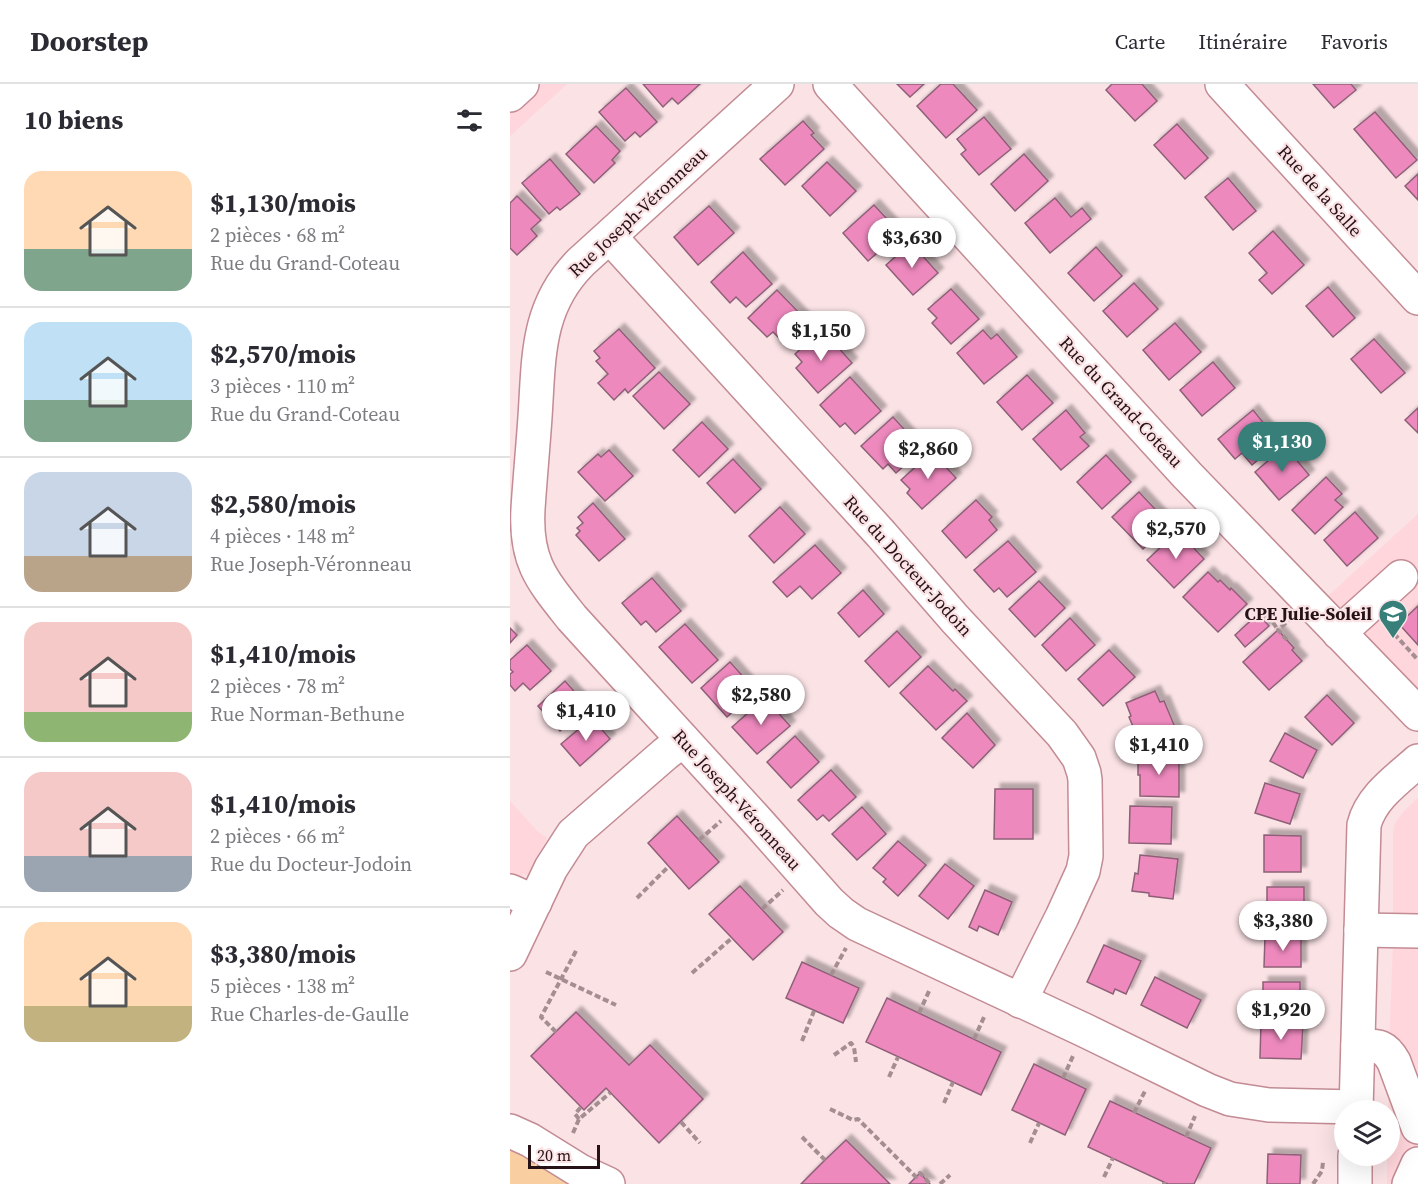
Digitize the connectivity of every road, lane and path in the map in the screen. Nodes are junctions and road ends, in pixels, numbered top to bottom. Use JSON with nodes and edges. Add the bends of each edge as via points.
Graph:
{"nodes":[{"id":1,"x":522,"y":84,"type":"edge"},
{"id":2,"x":777,"y":84,"type":"edge"},
{"id":3,"x":830,"y":84,"type":"edge"},
{"id":4,"x":1222,"y":84,"type":"edge"},
{"id":5,"x":510,"y":95,"type":"edge"},
{"id":6,"x":610,"y":237,"type":"junction"},
{"id":7,"x":1418,"y":298,"type":"edge"},
{"id":8,"x":1401,"y":577,"type":"dead end"},
{"id":9,"x":1268,"y":615,"type":"dead end"},
{"id":10,"x":1391,"y":629,"type":"dead end"},
{"id":11,"x":1278,"y":630,"type":"dead end"},
{"id":12,"x":1339,"y":633,"type":"junction"},
{"id":13,"x":1418,"y":660,"type":"edge"},
{"id":14,"x":1418,"y":714,"type":"edge"},
{"id":15,"x":683,"y":740,"type":"junction"},
{"id":16,"x":1418,"y":761,"type":"edge"},
{"id":17,"x":728,"y":814,"type":"dead end"},
{"id":18,"x":699,"y":840,"type":"dead end"},
{"id":19,"x":669,"y":866,"type":"dead end"},
{"id":20,"x":790,"y":884,"type":"dead end"},
{"id":21,"x":522,"y":897,"type":"edge"},
{"id":22,"x":637,"y":898,"type":"dead end"},
{"id":23,"x":762,"y":909,"type":"dead end"},
{"id":24,"x":1361,"y":930,"type":"junction"},
{"id":25,"x":1418,"y":931,"type":"edge"},
{"id":26,"x":732,"y":938,"type":"dead end"},
{"id":27,"x":850,"y":939,"type":"dead end"},
{"id":28,"x":577,"y":949,"type":"dead end"},
{"id":29,"x":510,"y":954,"type":"edge"},
{"id":30,"x":546,"y":972,"type":"dead end"},
{"id":31,"x":692,"y":973,"type":"dead end"},
{"id":32,"x":831,"y":975,"type":"dead end"},
{"id":33,"x":561,"y":979,"type":"junction"},
{"id":34,"x":934,"y":980,"type":"dead end"},
{"id":35,"x":1005,"y":1004,"type":"junction"},
{"id":36,"x":616,"y":1005,"type":"dead end"},
{"id":37,"x":814,"y":1011,"type":"dead end"},
{"id":38,"x":919,"y":1013,"type":"dead end"},
{"id":39,"x":556,"y":1032,"type":"dead end"},
{"id":40,"x":974,"y":1039,"type":"dead end"},
{"id":41,"x":802,"y":1041,"type":"dead end"},
{"id":42,"x":1358,"y":1046,"type":"junction"},
{"id":43,"x":834,"y":1055,"type":"dead end"},
{"id":44,"x":1073,"y":1056,"type":"dead end"},
{"id":45,"x":898,"y":1057,"type":"dead end"},
{"id":46,"x":856,"y":1062,"type":"dead end"},
{"id":47,"x":889,"y":1077,"type":"dead end"},
{"id":48,"x":1063,"y":1078,"type":"dead end"},
{"id":49,"x":953,"y":1082,"type":"dead end"},
{"id":50,"x":1146,"y":1089,"type":"dead end"},
{"id":51,"x":610,"y":1093,"type":"dead end"},
{"id":52,"x":1356,"y":1100,"type":"edge"},
{"id":53,"x":944,"y":1102,"type":"dead end"},
{"id":54,"x":582,"y":1107,"type":"dead end"},
{"id":55,"x":1334,"y":1107,"type":"edge"},
{"id":56,"x":830,"y":1109,"type":"dead end"},
{"id":57,"x":1134,"y":1113,"type":"dead end"},
{"id":58,"x":1196,"y":1113,"type":"dead end"},
{"id":59,"x":579,"y":1119,"type":"junction"},
{"id":60,"x":681,"y":1122,"type":"dead end"},
{"id":61,"x":1039,"y":1123,"type":"dead end"},
{"id":62,"x":1418,"y":1127,"type":"edge"},
{"id":63,"x":510,"y":1131,"type":"edge"},
{"id":64,"x":571,"y":1137,"type":"dead end"},
{"id":65,"x":802,"y":1137,"type":"dead end"},
{"id":66,"x":1186,"y":1137,"type":"dead end"},
{"id":67,"x":700,"y":1143,"type":"dead end"},
{"id":68,"x":1030,"y":1143,"type":"dead end"},
{"id":69,"x":1113,"y":1158,"type":"dead end"},
{"id":70,"x":825,"y":1160,"type":"dead end"},
{"id":71,"x":1323,"y":1162,"type":"dead end"},
{"id":72,"x":1418,"y":1164,"type":"edge"},
{"id":73,"x":1355,"y":1166,"type":"edge"},
{"id":74,"x":950,"y":1175,"type":"dead end"},
{"id":75,"x":1104,"y":1177,"type":"dead end"},
{"id":76,"x":608,"y":1184,"type":"edge"},
{"id":77,"x":930,"y":1184,"type":"edge"},
{"id":78,"x":940,"y":1184,"type":"edge"},
{"id":79,"x":1313,"y":1184,"type":"edge"},
{"id":80,"x":1355,"y":1184,"type":"edge"},
{"id":81,"x":1409,"y":1184,"type":"edge"}],
"edges":[{"from":1,"to":5,"type":"street"},
{"from":2,"to":6,"type":"street","name":"Rue Joseph-Véronneau"},
{"from":3,"to":12,"type":"street","name":"Rue du Grand-Coteau","via":[[1187,475]]},
{"from":4,"to":7,"type":"street","name":"Rue de la Salle"},
{"from":6,"to":15,"type":"street","name":"Rue Joseph-Véronneau","via":[[562,284],[544,324],[528,509],[530,546],[546,585],[572,618]]},
{"from":6,"to":35,"type":"street","name":"Rue du Docteur-Jodoin","via":[[1062,734],[1079,758],[1085,780],[1083,871],[1062,917]]},
{"from":8,"to":12,"type":"street"},
{"from":9,"to":11,"type":"path"},
{"from":10,"to":13,"type":"path"},
{"from":12,"to":14,"type":"street","name":"Rue du Grand-Coteau"},
{"from":15,"to":21,"type":"street","via":[[573,834]]},
{"from":15,"to":35,"type":"street","name":"Rue Joseph-Véronneau","via":[[841,913]]},
{"from":16,"to":24,"type":"street","via":[[1375,801],[1366,819]]},
{"from":17,"to":18,"type":"path"},
{"from":19,"to":22,"type":"path"},
{"from":20,"to":23,"type":"path"},
{"from":21,"to":29,"type":"street"},
{"from":24,"to":25,"type":"street"},
{"from":24,"to":42,"type":"street"},
{"from":26,"to":31,"type":"path"},
{"from":27,"to":32,"type":"path"},
{"from":28,"to":33,"type":"path"},
{"from":30,"to":33,"type":"path"},
{"from":33,"to":36,"type":"path"},
{"from":33,"to":39,"type":"path","via":[[541,1017]]},
{"from":34,"to":38,"type":"path"},
{"from":35,"to":40,"type":"path"},
{"from":35,"to":55,"type":"street","name":"Rue Joseph-Véronneau","via":[[1084,1030],[1230,1099]]},
{"from":37,"to":41,"type":"path"},
{"from":42,"to":52,"type":"street"},
{"from":42,"to":62,"type":"street","via":[[1376,1046],[1389,1053]]},
{"from":43,"to":46,"type":"path","via":[[850,1044]]},
{"from":44,"to":48,"type":"path"},
{"from":45,"to":47,"type":"path"},
{"from":49,"to":53,"type":"path"},
{"from":50,"to":57,"type":"path"},
{"from":51,"to":59,"type":"path"},
{"from":54,"to":59,"type":"path","via":[[575,1114]]},
{"from":56,"to":77,"type":"path","via":[[858,1119],[916,1177],[920,1173]]},
{"from":58,"to":66,"type":"path"},
{"from":59,"to":64,"type":"path"},
{"from":60,"to":67,"type":"path"},
{"from":61,"to":68,"type":"path"},
{"from":63,"to":76,"type":"street"},
{"from":65,"to":70,"type":"path"},
{"from":69,"to":75,"type":"path"},
{"from":71,"to":79,"type":"path","via":[[1322,1172]]},
{"from":72,"to":81,"type":"street"},
{"from":73,"to":80,"type":"street"},
{"from":74,"to":78,"type":"path"}]}
